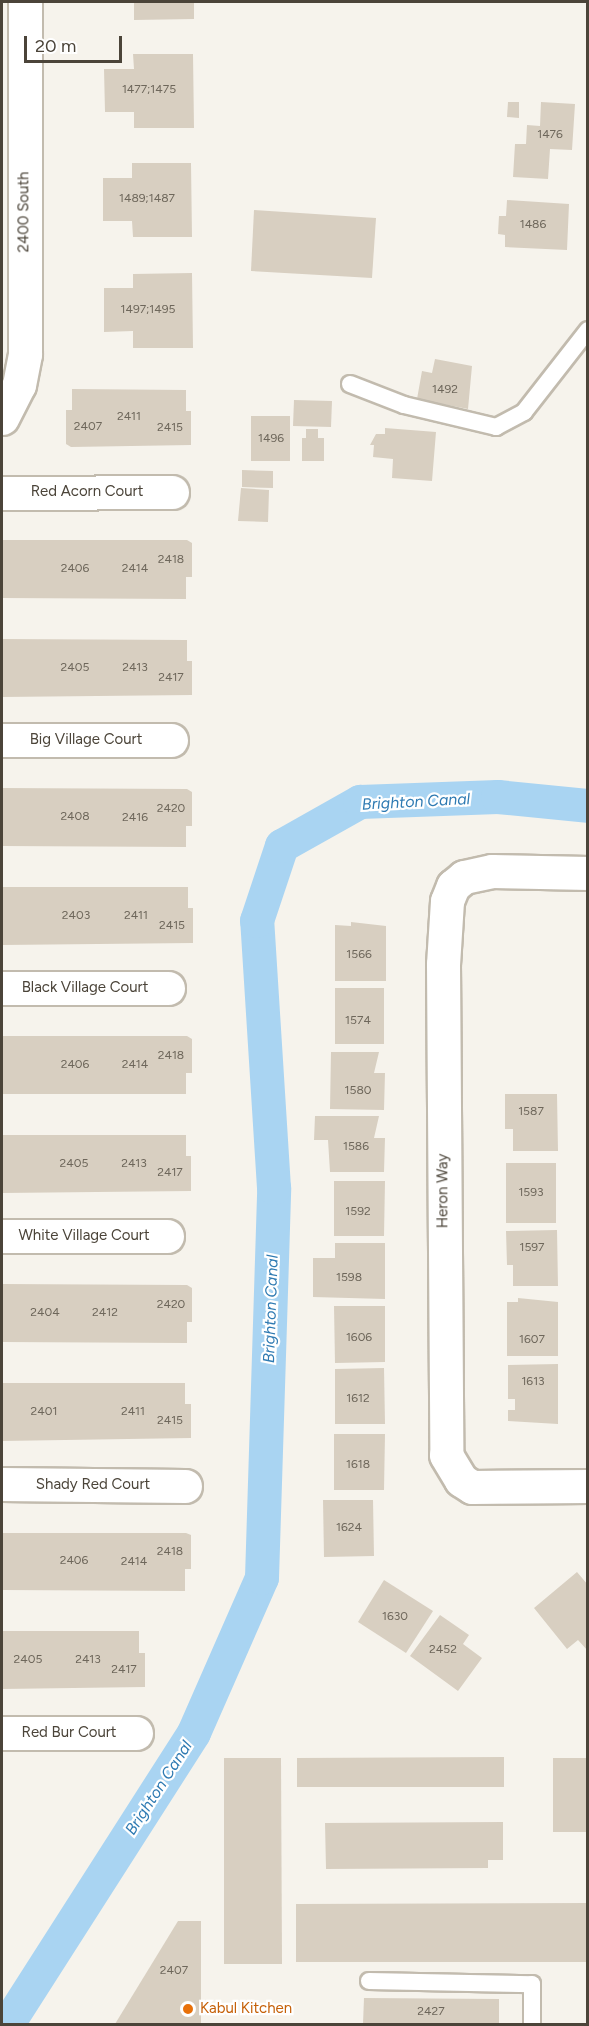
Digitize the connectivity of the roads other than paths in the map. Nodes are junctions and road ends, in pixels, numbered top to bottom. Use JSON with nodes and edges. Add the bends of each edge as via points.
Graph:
{"nodes":[{"id":1,"x":25,"y":2,"type":"edge"},
{"id":2,"x":13,"y":130,"type":"edge"},
{"id":3,"x":588,"y":330,"type":"edge"},
{"id":4,"x":350,"y":384,"type":"dead end"},
{"id":5,"x":2,"y":418,"type":"edge"},
{"id":6,"x":172,"y":492,"type":"dead end"},
{"id":7,"x":2,"y":493,"type":"edge"},
{"id":8,"x":2,"y":740,"type":"edge"},
{"id":9,"x":171,"y":740,"type":"dead end"},
{"id":10,"x":588,"y":873,"type":"edge"},
{"id":11,"x":2,"y":988,"type":"edge"},
{"id":12,"x":168,"y":988,"type":"dead end"},
{"id":13,"x":2,"y":1236,"type":"edge"},
{"id":14,"x":167,"y":1236,"type":"dead end"},
{"id":15,"x":2,"y":1484,"type":"edge"},
{"id":16,"x":185,"y":1485,"type":"dead end"},
{"id":17,"x":588,"y":1486,"type":"edge"},
{"id":18,"x":2,"y":1733,"type":"edge"},
{"id":19,"x":136,"y":1733,"type":"dead end"},
{"id":20,"x":369,"y":1981,"type":"dead end"},
{"id":21,"x":532,"y":2025,"type":"edge"}],
"edges":[{"from":1,"to":2,"type":"street","name":"2400 South"},
{"from":2,"to":5,"type":"street","name":"2400 South","via":[[24,354],[19,385]]},
{"from":3,"to":4,"type":"lane","via":[[524,412],[496,427],[404,405]]},
{"from":6,"to":7,"type":"street","name":"Red Acorn Court"},
{"from":8,"to":9,"type":"street","name":"Big Village Court"},
{"from":10,"to":17,"type":"street","name":"Heron Way","via":[[478,872],[453,886],[447,901],[443,954],[443,1441],[452,1468],[472,1487]]},
{"from":11,"to":12,"type":"street","name":"Black Village Court"},
{"from":13,"to":14,"type":"street","name":"White Village Court"},
{"from":15,"to":16,"type":"street","name":"Shady Red Court"},
{"from":18,"to":19,"type":"street","name":"Red Bur Court"},
{"from":20,"to":21,"type":"lane","via":[[532,1984]]}]}
